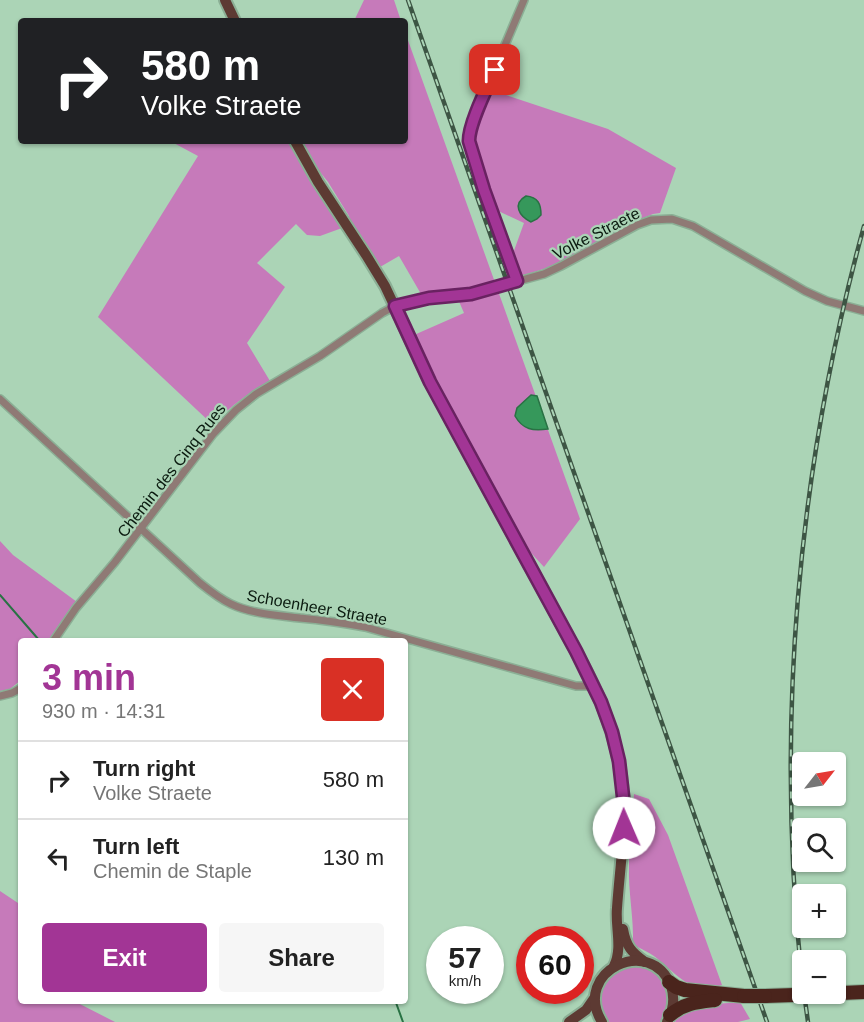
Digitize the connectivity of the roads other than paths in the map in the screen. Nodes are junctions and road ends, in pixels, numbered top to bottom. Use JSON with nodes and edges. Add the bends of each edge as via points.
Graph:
{"nodes":[{"id":1,"x":225,"y":0,"type":"edge"},
{"id":2,"x":524,"y":0,"type":"edge"},
{"id":3,"x":234,"y":18,"type":"edge"},
{"id":4,"x":297,"y":144,"type":"edge"},
{"id":5,"x":517,"y":281,"type":"junction"},
{"id":6,"x":395,"y":306,"type":"junction"},
{"id":7,"x":864,"y":311,"type":"edge"},
{"id":8,"x":0,"y":399,"type":"edge"},
{"id":9,"x":141,"y":528,"type":"junction"},
{"id":10,"x":55,"y":638,"type":"edge"},
{"id":11,"x":404,"y":638,"type":"edge"},
{"id":12,"x":408,"y":639,"type":"edge"},
{"id":13,"x":593,"y":684,"type":"junction"},
{"id":14,"x":18,"y":690,"type":"edge"},
{"id":15,"x":0,"y":696,"type":"edge"},
{"id":16,"x":620,"y":885,"type":"junction"},
{"id":17,"x":645,"y":962,"type":"junction"},
{"id":18,"x":614,"y":966,"type":"junction"},
{"id":19,"x":669,"y":982,"type":"junction"},
{"id":20,"x":864,"y":992,"type":"edge"},
{"id":21,"x":846,"y":993,"type":"edge"},
{"id":22,"x":792,"y":994,"type":"edge"},
{"id":23,"x":744,"y":996,"type":"junction"},
{"id":24,"x":595,"y":997,"type":"junction"},
{"id":25,"x":668,"y":1019,"type":"edge"},
{"id":26,"x":569,"y":1022,"type":"edge"},
{"id":27,"x":602,"y":1022,"type":"edge"}],
"edges":[{"from":1,"to":3,"type":"main road"},
{"from":2,"to":5,"type":"street","via":[[469,137]]},
{"from":4,"to":6,"type":"main road"},
{"from":5,"to":6,"type":"street","name":"Volke Straete","via":[[471,294]]},
{"from":5,"to":7,"type":"street","name":"Volke Straete","via":[[553,271],[642,223],[672,219],[693,226],[811,294]]},
{"from":6,"to":9,"type":"street","name":"Chemin des Cinq Rues","via":[[236,410],[208,439]]},
{"from":6,"to":13,"type":"main road","via":[[430,382]]},
{"from":8,"to":9,"type":"street","name":"Schoenheer Straete"},
{"from":9,"to":10,"type":"street","name":"Chemin des Cinq Rues"},
{"from":9,"to":11,"type":"street","name":"Schoenheer Straete","via":[[213,593],[231,604],[271,615],[365,627]]},
{"from":12,"to":13,"type":"street","name":"Schoenheer Straete","via":[[576,686]]},
{"from":13,"to":16,"type":"main road","via":[[612,732],[622,778]]},
{"from":14,"to":15,"type":"street"},
{"from":16,"to":17,"type":"main road","via":[[625,940]]},
{"from":16,"to":18,"type":"main road","via":[[616,913],[618,954]]},
{"from":17,"to":18,"type":"main road"},
{"from":17,"to":19,"type":"main road","via":[[658,968]]},
{"from":18,"to":24,"type":"main road","via":[[601,980]]},
{"from":19,"to":23,"type":"highway","via":[[685,990]]},
{"from":19,"to":25,"type":"main road","via":[[673,998]]},
{"from":20,"to":21,"type":"highway"},
{"from":22,"to":23,"type":"highway","bridge":true},
{"from":23,"to":25,"type":"highway","via":[[688,1004]]},
{"from":24,"to":26,"type":"main road","via":[[586,1010]]},
{"from":24,"to":27,"type":"main road"}]}
